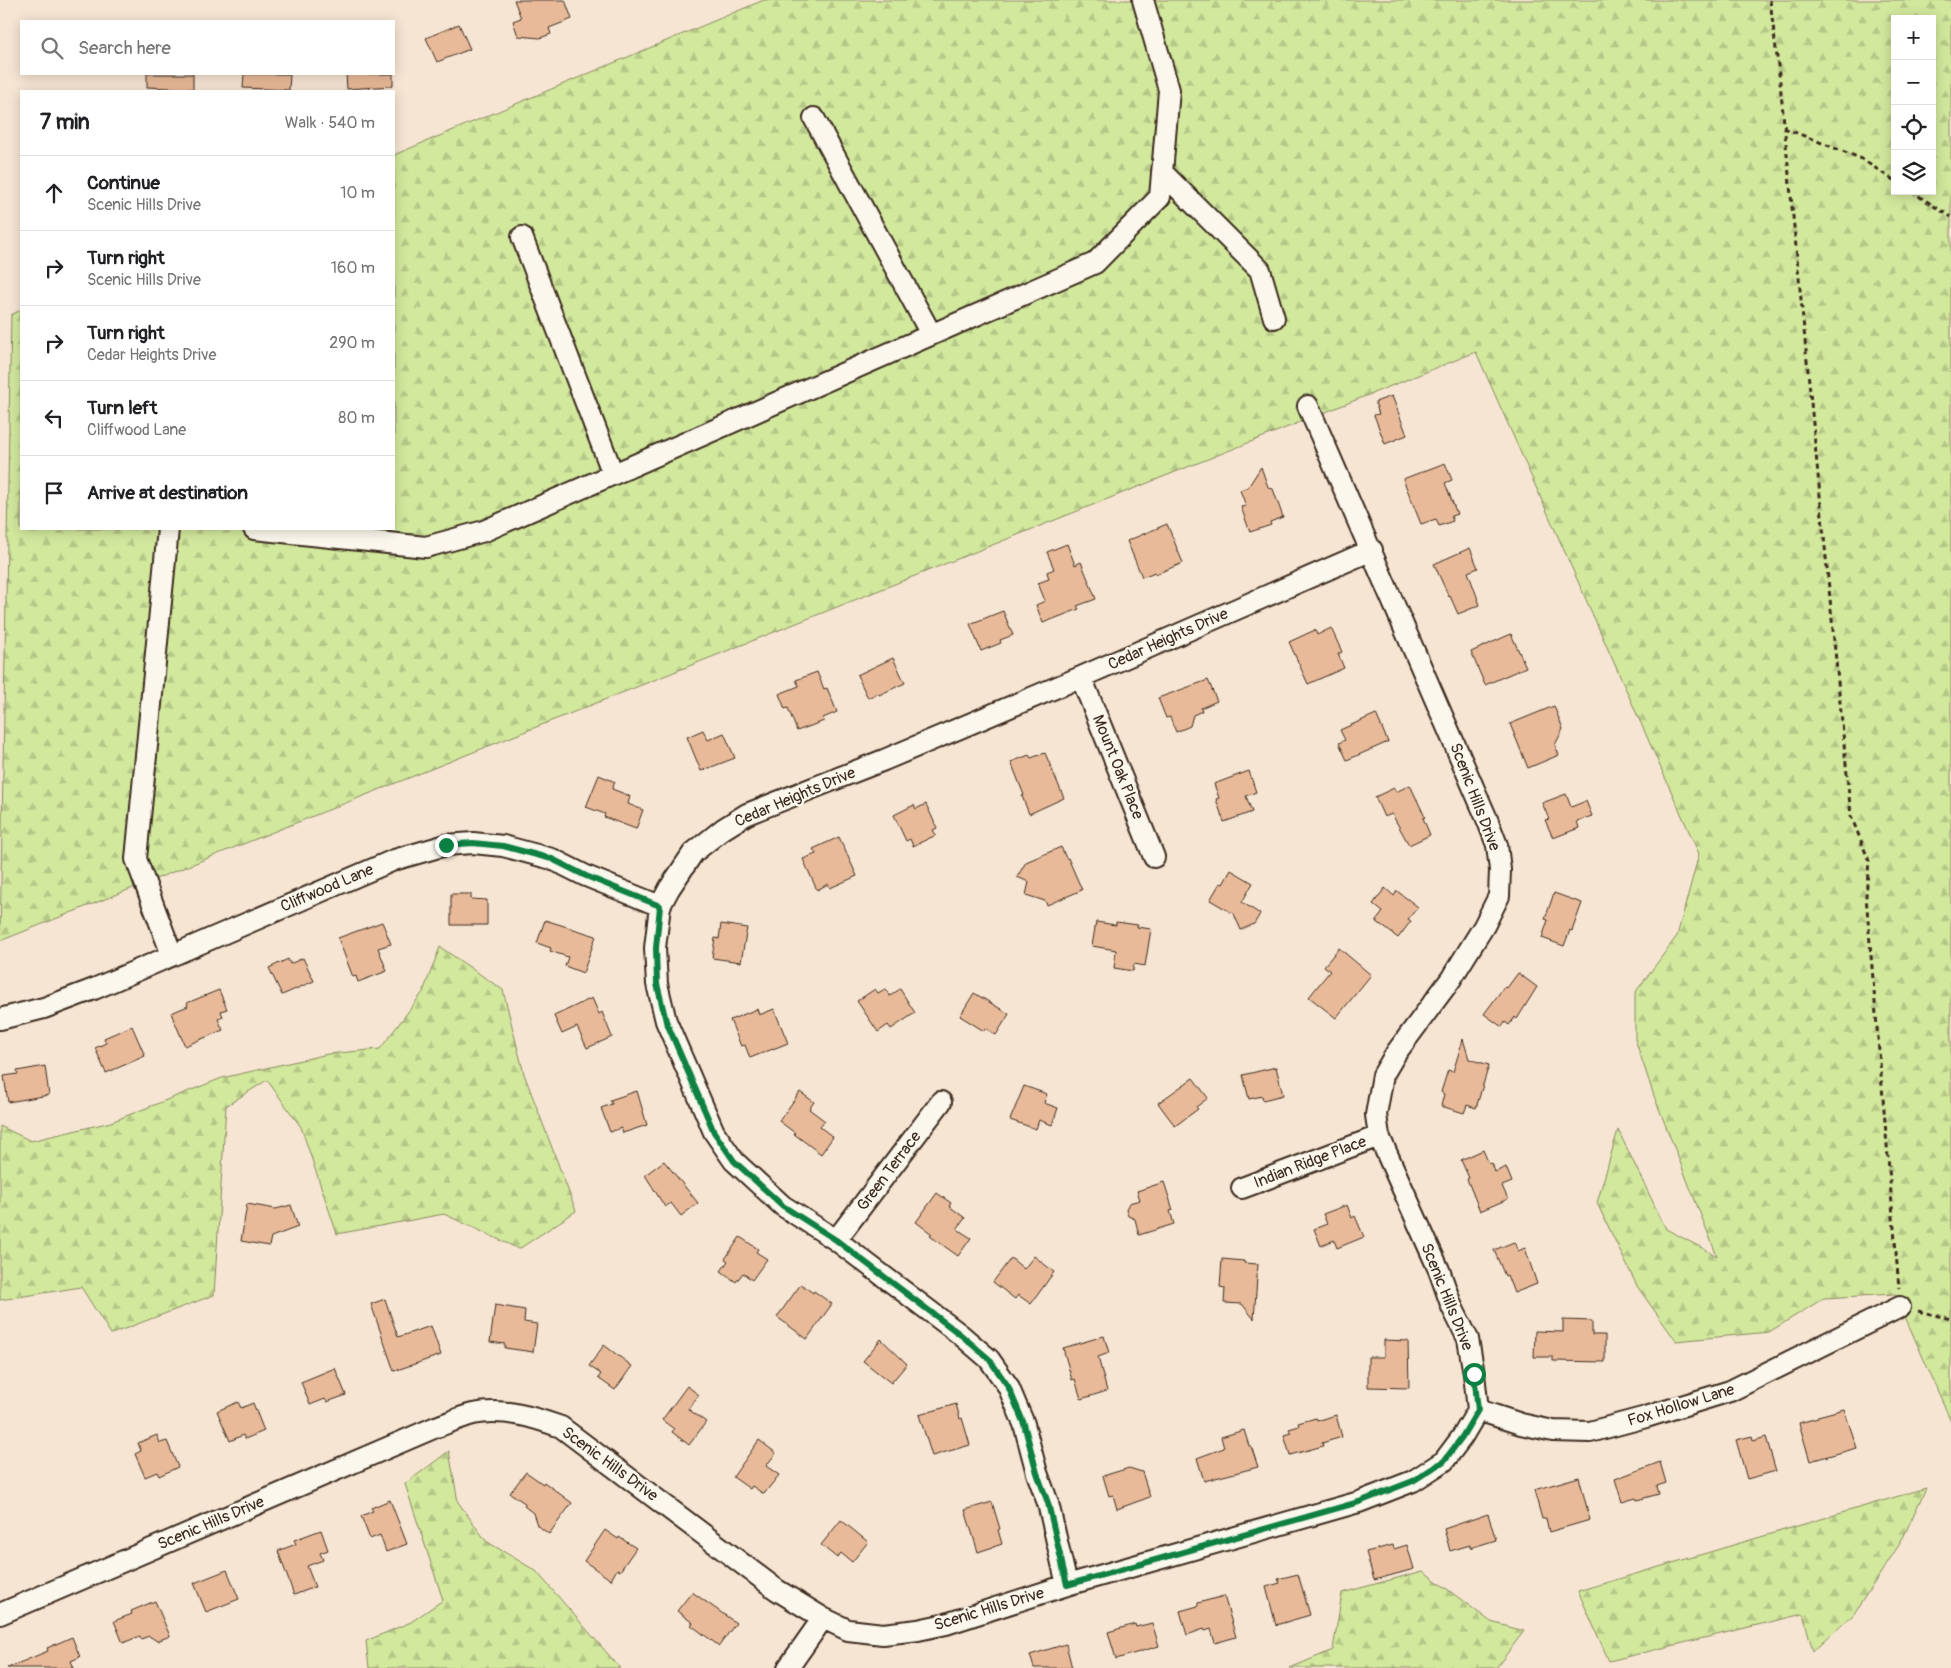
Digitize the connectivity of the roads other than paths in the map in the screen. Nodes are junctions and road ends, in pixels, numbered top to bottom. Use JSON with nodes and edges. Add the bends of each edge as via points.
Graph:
{"nodes":[{"id":1,"x":1143,"y":0,"type":"edge"},
{"id":2,"x":814,"y":118,"type":"dead end"},
{"id":3,"x":1162,"y":172,"type":"junction"},
{"id":4,"x":522,"y":237,"type":"dead end"},
{"id":5,"x":1274,"y":318,"type":"dead end"},
{"id":6,"x":932,"y":334,"type":"junction"},
{"id":7,"x":1308,"y":406,"type":"dead end"},
{"id":8,"x":613,"y":474,"type":"junction"},
{"id":9,"x":168,"y":530,"type":"edge"},
{"id":10,"x":264,"y":530,"type":"edge"},
{"id":11,"x":1372,"y":550,"type":"junction"},
{"id":12,"x":1081,"y":677,"type":"junction"},
{"id":13,"x":1154,"y":857,"type":"dead end"},
{"id":14,"x":660,"y":906,"type":"junction"},
{"id":15,"x":172,"y":955,"type":"junction"},
{"id":16,"x":0,"y":1019,"type":"edge"},
{"id":17,"x":941,"y":1102,"type":"dead end"},
{"id":18,"x":1378,"y":1136,"type":"junction"},
{"id":19,"x":1242,"y":1188,"type":"dead end"},
{"id":20,"x":836,"y":1240,"type":"junction"},
{"id":21,"x":1900,"y":1307,"type":"road end"},
{"id":22,"x":1478,"y":1410,"type":"junction"},
{"id":23,"x":1067,"y":1585,"type":"junction"},
{"id":24,"x":0,"y":1614,"type":"edge"},
{"id":25,"x":823,"y":1618,"type":"junction"},
{"id":26,"x":788,"y":1668,"type":"edge"}],
"edges":[{"from":1,"to":3,"type":"street","via":[[1169,90]]},
{"from":2,"to":6,"type":"street"},
{"from":3,"to":5,"type":"street","via":[[1260,270]]},
{"from":3,"to":6,"type":"street","via":[[1160,198],[1095,263]]},
{"from":4,"to":8,"type":"street"},
{"from":6,"to":8,"type":"street"},
{"from":7,"to":11,"type":"street","name":"Scenic Hills Drive"},
{"from":8,"to":10,"type":"street","via":[[484,531],[426,546]]},
{"from":9,"to":15,"type":"street","via":[[136,859]]},
{"from":11,"to":12,"type":"street","name":"Cedar Heights Drive"},
{"from":11,"to":18,"type":"street","name":"Scenic Hills Drive","via":[[1487,819],[1497,845],[1500,870],[1499,896],[1484,926],[1452,979],[1383,1074],[1376,1115]]},
{"from":12,"to":13,"type":"street","name":"Mount Oak Place"},
{"from":12,"to":14,"type":"street","name":"Cedar Heights Drive","via":[[747,814],[693,853]]},
{"from":14,"to":15,"type":"street","name":"Cliffwood Lane","via":[[552,859],[503,846],[446,845],[394,860]]},
{"from":14,"to":20,"type":"street","name":"Cedar Heights Drive","via":[[657,984],[666,1021],[714,1132],[734,1161],[783,1206]]},
{"from":15,"to":16,"type":"street","name":"Cliffwood Lane","via":[[44,1008]]},
{"from":17,"to":20,"type":"street","name":"Green Terrace"},
{"from":18,"to":19,"type":"street","name":"Indian Ridge Place"},
{"from":18,"to":22,"type":"street","name":"Scenic Hills Drive","via":[[1468,1338]]},
{"from":20,"to":23,"type":"street","name":"Cedar Heights Drive","via":[[961,1335],[989,1359],[1008,1386],[1024,1424],[1048,1503]]},
{"from":21,"to":22,"type":"street","name":"Fox Hollow Lane","via":[[1730,1391],[1590,1432],[1553,1432]]},
{"from":22,"to":23,"type":"street","name":"Scenic Hills Drive","via":[[1444,1461],[1413,1481],[1359,1502]]},
{"from":23,"to":25,"type":"street","name":"Scenic Hills Drive","via":[[918,1630],[883,1634],[848,1630]]},
{"from":24,"to":25,"type":"street","name":"Scenic Hills Drive","via":[[436,1427],[473,1414],[506,1412],[561,1427],[777,1590]]},
{"from":25,"to":26,"type":"street"}]}
